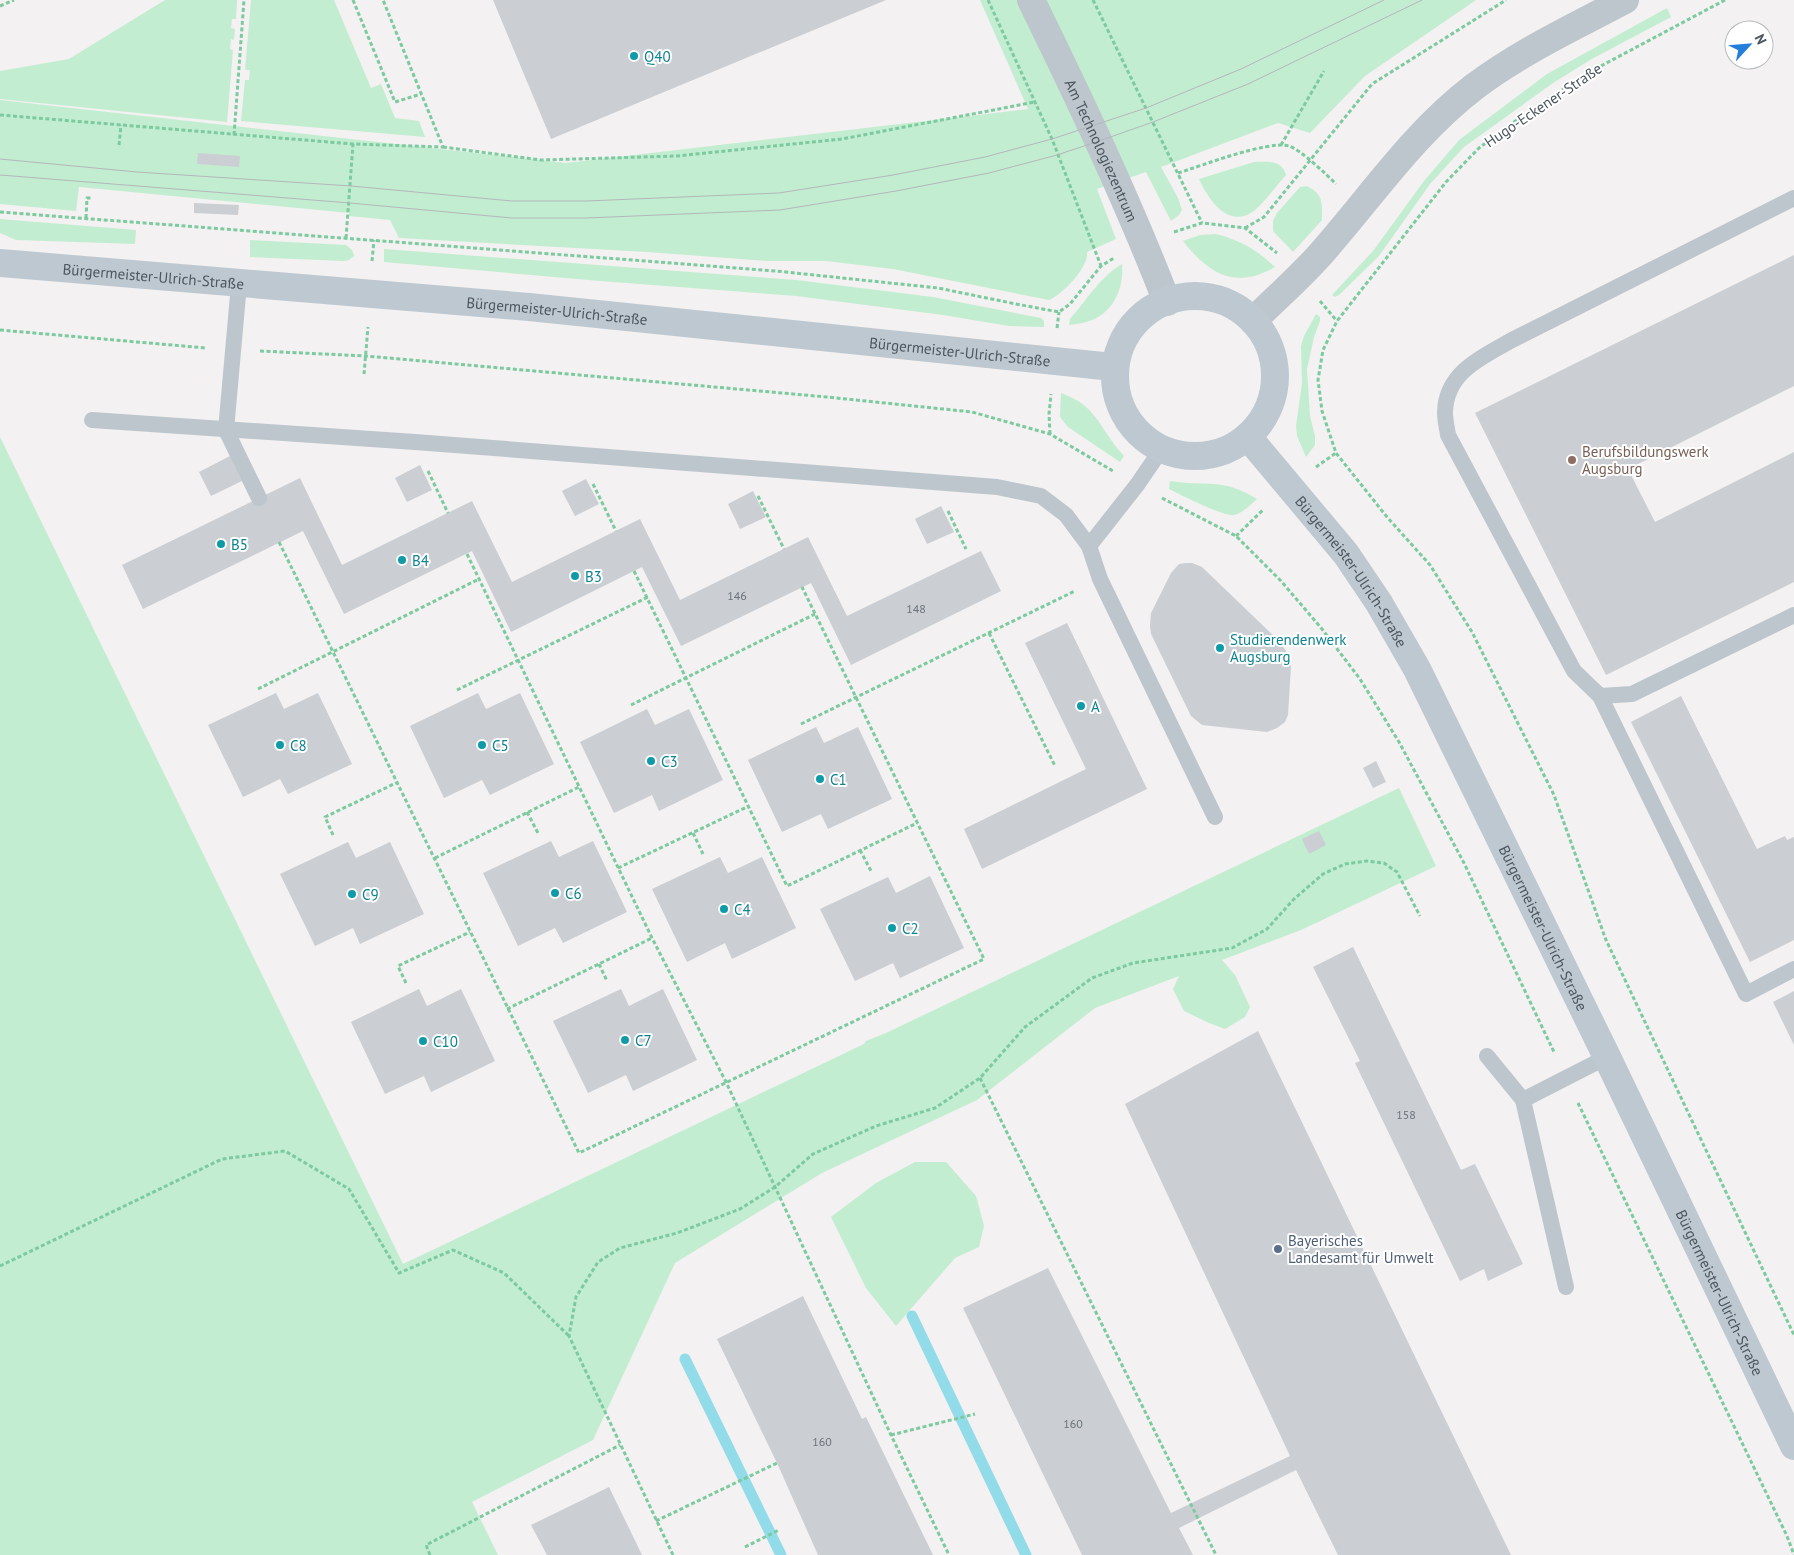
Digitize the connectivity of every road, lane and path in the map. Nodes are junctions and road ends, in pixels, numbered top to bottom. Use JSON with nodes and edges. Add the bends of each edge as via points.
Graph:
{"nodes":[{"id":1,"x":14,"y":0,"type":"edge"},
{"id":2,"x":244,"y":0,"type":"edge"},
{"id":3,"x":352,"y":0,"type":"edge"},
{"id":4,"x":383,"y":0,"type":"edge"},
{"id":5,"x":988,"y":0,"type":"edge"},
{"id":6,"x":1031,"y":0,"type":"edge"},
{"id":7,"x":1093,"y":0,"type":"edge"},
{"id":8,"x":1506,"y":0,"type":"edge"},
{"id":9,"x":1625,"y":0,"type":"edge"},
{"id":10,"x":1725,"y":0,"type":"edge"},
{"id":11,"x":0,"y":6,"type":"edge"},
{"id":12,"x":1324,"y":71,"type":"dead end"},
{"id":13,"x":421,"y":94,"type":"junction"},
{"id":14,"x":1035,"y":102,"type":"junction"},
{"id":15,"x":0,"y":114,"type":"edge"},
{"id":16,"x":121,"y":125,"type":"junction"},
{"id":17,"x":234,"y":134,"type":"junction"},
{"id":18,"x":119,"y":144,"type":"dead end"},
{"id":19,"x":353,"y":144,"type":"junction"},
{"id":20,"x":1281,"y":145,"type":"junction"},
{"id":21,"x":443,"y":147,"type":"junction"},
{"id":22,"x":1311,"y":161,"type":"junction"},
{"id":23,"x":1178,"y":173,"type":"junction"},
{"id":24,"x":91,"y":198,"type":"dead end"},
{"id":25,"x":1794,"y":198,"type":"edge"},
{"id":26,"x":1361,"y":206,"type":"junction"},
{"id":27,"x":0,"y":212,"type":"edge"},
{"id":28,"x":86,"y":218,"type":"junction"},
{"id":29,"x":1202,"y":223,"type":"junction"},
{"id":30,"x":346,"y":238,"type":"junction"},
{"id":31,"x":1143,"y":242,"type":"junction"},
{"id":32,"x":0,"y":264,"type":"edge"},
{"id":33,"x":1101,"y":266,"type":"junction"},
{"id":34,"x":239,"y":284,"type":"junction"},
{"id":35,"x":1167,"y":302,"type":"junction"},
{"id":36,"x":1252,"y":321,"type":"junction"},
{"id":37,"x":0,"y":330,"type":"edge"},
{"id":38,"x":234,"y":350,"type":"junction"},
{"id":39,"x":1113,"y":367,"type":"junction"},
{"id":40,"x":92,"y":420,"type":"dead end"},
{"id":41,"x":226,"y":430,"type":"junction"},
{"id":42,"x":1248,"y":437,"type":"junction"},
{"id":43,"x":415,"y":442,"type":"junction"},
{"id":44,"x":1161,"y":450,"type":"junction"},
{"id":45,"x":580,"y":455,"type":"junction"},
{"id":46,"x":744,"y":468,"type":"junction"},
{"id":47,"x":935,"y":483,"type":"junction"},
{"id":48,"x":1137,"y":485,"type":"junction"},
{"id":49,"x":259,"y":498,"type":"dead end"},
{"id":50,"x":448,"y":513,"type":"dead end"},
{"id":51,"x":616,"y":531,"type":"dead end"},
{"id":52,"x":279,"y":542,"type":"dead end"},
{"id":53,"x":1089,"y":546,"type":"junction"},
{"id":54,"x":966,"y":548,"type":"dead end"},
{"id":55,"x":784,"y":549,"type":"dead end"},
{"id":56,"x":466,"y":554,"type":"dead end"},
{"id":57,"x":634,"y":571,"type":"dead end"},
{"id":58,"x":479,"y":579,"type":"junction"},
{"id":59,"x":1100,"y":579,"type":"junction"},
{"id":60,"x":802,"y":587,"type":"dead end"},
{"id":61,"x":648,"y":598,"type":"junction"},
{"id":62,"x":815,"y":614,"type":"junction"},
{"id":63,"x":1794,"y":616,"type":"edge"},
{"id":64,"x":989,"y":633,"type":"junction"},
{"id":65,"x":333,"y":651,"type":"junction"},
{"id":66,"x":518,"y":660,"type":"junction"},
{"id":67,"x":686,"y":677,"type":"junction"},
{"id":68,"x":258,"y":689,"type":"dead end"},
{"id":69,"x":457,"y":690,"type":"dead end"},
{"id":70,"x":856,"y":696,"type":"junction"},
{"id":71,"x":1600,"y":696,"type":"junction"},
{"id":72,"x":631,"y":705,"type":"dead end"},
{"id":73,"x":801,"y":724,"type":"dead end"},
{"id":74,"x":1055,"y":766,"type":"dead end"},
{"id":75,"x":396,"y":783,"type":"junction"},
{"id":76,"x":579,"y":786,"type":"junction"},
{"id":77,"x":749,"y":806,"type":"junction"},
{"id":78,"x":527,"y":812,"type":"junction"},
{"id":79,"x":1215,"y":818,"type":"dead end"},
{"id":80,"x":917,"y":823,"type":"junction"},
{"id":81,"x":692,"y":833,"type":"junction"},
{"id":82,"x":333,"y":835,"type":"dead end"},
{"id":83,"x":539,"y":835,"type":"dead end"},
{"id":84,"x":860,"y":850,"type":"junction"},
{"id":85,"x":703,"y":854,"type":"dead end"},
{"id":86,"x":435,"y":858,"type":"junction"},
{"id":87,"x":618,"y":868,"type":"junction"},
{"id":88,"x":871,"y":871,"type":"dead end"},
{"id":89,"x":1420,"y":916,"type":"dead end"},
{"id":90,"x":470,"y":932,"type":"junction"},
{"id":91,"x":652,"y":938,"type":"junction"},
{"id":92,"x":599,"y":964,"type":"junction"},
{"id":93,"x":1794,"y":969,"type":"edge"},
{"id":94,"x":607,"y":981,"type":"dead end"},
{"id":95,"x":406,"y":984,"type":"dead end"},
{"id":96,"x":507,"y":1009,"type":"junction"},
{"id":97,"x":1486,"y":1056,"type":"dead end"},
{"id":98,"x":1607,"y":1057,"type":"junction"},
{"id":99,"x":980,"y":1078,"type":"junction"},
{"id":100,"x":1566,"y":1078,"type":"junction"},
{"id":101,"x":726,"y":1082,"type":"junction"},
{"id":102,"x":1523,"y":1100,"type":"junction"},
{"id":103,"x":774,"y":1187,"type":"junction"},
{"id":104,"x":0,"y":1266,"type":"edge"},
{"id":105,"x":1566,"y":1287,"type":"dead end"},
{"id":106,"x":1794,"y":1335,"type":"edge"},
{"id":107,"x":569,"y":1336,"type":"junction"},
{"id":108,"x":975,"y":1414,"type":"dead end"},
{"id":109,"x":891,"y":1435,"type":"junction"},
{"id":110,"x":620,"y":1445,"type":"junction"},
{"id":111,"x":1794,"y":1446,"type":"edge"},
{"id":112,"x":777,"y":1463,"type":"dead end"},
{"id":113,"x":656,"y":1520,"type":"junction"},
{"id":114,"x":779,"y":1530,"type":"dead end"},
{"id":115,"x":746,"y":1547,"type":"dead end"},
{"id":116,"x":430,"y":1555,"type":"edge"},
{"id":117,"x":673,"y":1555,"type":"edge"},
{"id":118,"x":949,"y":1555,"type":"edge"},
{"id":119,"x":1216,"y":1555,"type":"edge"},
{"id":120,"x":1794,"y":1555,"type":"edge"}],
"edges":[{"from":1,"to":11,"type":"path"},
{"from":2,"to":17,"type":"path"},
{"from":3,"to":13,"type":"path","via":[[395,102]]},
{"from":4,"to":13,"type":"path"},
{"from":5,"to":14,"type":"path"},
{"from":6,"to":31,"type":"street","name":"Am Technologiezentrum","via":[[1092,125]]},
{"from":7,"to":23,"type":"path"},
{"from":8,"to":22,"type":"path","via":[[1372,84]]},
{"from":9,"to":26,"type":"street","via":[[1526,53],[1474,87],[1421,135]]},
{"from":10,"to":106,"type":"path","name":"Hugo-Eckener-Straße","via":[[1584,74],[1479,148],[1446,182],[1337,321],[1323,350],[1318,380],[1322,411],[1336,453],[1430,565],[1472,632],[1554,795],[1606,940]]},
{"from":12,"to":20,"type":"path"},
{"from":13,"to":21,"type":"path"},
{"from":14,"to":21,"type":"path","via":[[842,139],[677,156],[541,160]]},
{"from":14,"to":33,"type":"path"},
{"from":15,"to":16,"type":"path"},
{"from":16,"to":17,"type":"path"},
{"from":16,"to":18,"type":"path"},
{"from":17,"to":19,"type":"path"},
{"from":19,"to":21,"type":"path"},
{"from":19,"to":30,"type":"path"},
{"from":20,"to":22,"type":"path","via":[[1290,146]]},
{"from":20,"to":23,"type":"path","via":[[1268,145]]},
{"from":22,"to":26,"type":"path"},
{"from":22,"to":29,"type":"path","via":[[1264,217],[1245,228]]},
{"from":23,"to":29,"type":"path"},
{"from":24,"to":28,"type":"path","via":[[87,198]]},
{"from":25,"to":71,"type":"lane","via":[[1512,340],[1460,372],[1449,392],[1445,411],[1448,435],[1574,671]]},
{"from":26,"to":36,"type":"street","via":[[1299,277]]},
{"from":27,"to":28,"type":"path"},
{"from":28,"to":30,"type":"path"},
{"from":29,"to":31,"type":"path"},
{"from":30,"to":33,"type":"path","via":[[776,271],[938,288],[1058,312],[1070,304]]},
{"from":31,"to":33,"type":"path"},
{"from":31,"to":35,"type":"street","name":"Am Technologiezentrum"},
{"from":32,"to":34,"type":"main road","name":"Bürgermeister-Ulrich-Straße"},
{"from":34,"to":38,"type":"lane"},
{"from":34,"to":39,"type":"main road","name":"Bürgermeister-Ulrich-Straße","via":[[529,307]]},
{"from":35,"to":36,"type":"main road","via":[[1173,298],[1209,297],[1233,306]]},
{"from":35,"to":39,"type":"main road","via":[[1142,314],[1130,327]]},
{"from":36,"to":42,"type":"main road","via":[[1265,337],[1275,369],[1266,413]]},
{"from":37,"to":38,"type":"path"},
{"from":38,"to":41,"type":"lane"},
{"from":38,"to":48,"type":"path","via":[[366,356],[972,412],[1050,434]]},
{"from":39,"to":44,"type":"main road","via":[[1119,405],[1137,432]]},
{"from":40,"to":41,"type":"lane"},
{"from":41,"to":43,"type":"lane"},
{"from":41,"to":49,"type":"lane"},
{"from":42,"to":44,"type":"main road","via":[[1216,454],[1191,457]]},
{"from":42,"to":98,"type":"main road","name":"Bürgermeister-Ulrich-Straße","via":[[1346,554],[1379,603],[1412,661]]},
{"from":43,"to":45,"type":"lane"},
{"from":43,"to":50,"type":"path"},
{"from":44,"to":48,"type":"lane"},
{"from":45,"to":46,"type":"lane"},
{"from":45,"to":51,"type":"path"},
{"from":46,"to":47,"type":"lane"},
{"from":46,"to":55,"type":"path"},
{"from":47,"to":53,"type":"lane","via":[[997,487],[1041,496],[1066,515]]},
{"from":47,"to":54,"type":"path"},
{"from":48,"to":53,"type":"lane"},
{"from":48,"to":100,"type":"path","via":[[1236,536],[1281,581],[1360,679],[1399,742],[1464,863]]},
{"from":52,"to":65,"type":"path"},
{"from":53,"to":59,"type":"lane"},
{"from":56,"to":58,"type":"path"},
{"from":57,"to":61,"type":"path"},
{"from":58,"to":65,"type":"path"},
{"from":58,"to":66,"type":"path"},
{"from":59,"to":64,"type":"path"},
{"from":59,"to":79,"type":"lane"},
{"from":60,"to":62,"type":"path"},
{"from":61,"to":66,"type":"path"},
{"from":61,"to":67,"type":"path"},
{"from":62,"to":67,"type":"path"},
{"from":62,"to":70,"type":"path"},
{"from":63,"to":71,"type":"lane","via":[[1632,694]]},
{"from":64,"to":70,"type":"path"},
{"from":64,"to":74,"type":"path"},
{"from":65,"to":68,"type":"path"},
{"from":65,"to":75,"type":"path"},
{"from":66,"to":69,"type":"path"},
{"from":66,"to":76,"type":"path"},
{"from":67,"to":72,"type":"path"},
{"from":67,"to":77,"type":"path"},
{"from":70,"to":73,"type":"path"},
{"from":70,"to":80,"type":"path"},
{"from":71,"to":93,"type":"lane","via":[[1746,994]]},
{"from":75,"to":82,"type":"path","via":[[325,816]]},
{"from":75,"to":86,"type":"path"},
{"from":76,"to":78,"type":"path"},
{"from":76,"to":87,"type":"path"},
{"from":77,"to":81,"type":"path"},
{"from":77,"to":84,"type":"path","via":[[787,886]]},
{"from":78,"to":83,"type":"path"},
{"from":78,"to":86,"type":"path"},
{"from":80,"to":84,"type":"path"},
{"from":80,"to":101,"type":"path","via":[[984,959]]},
{"from":81,"to":85,"type":"path"},
{"from":81,"to":87,"type":"path"},
{"from":84,"to":88,"type":"path"},
{"from":86,"to":90,"type":"path"},
{"from":87,"to":91,"type":"path"},
{"from":89,"to":99,"type":"path","via":[[1398,872],[1384,863],[1346,864],[1323,874],[1294,898],[1267,929],[1232,948],[1133,963],[1092,978],[1024,1027]]},
{"from":90,"to":95,"type":"path","via":[[398,966]]},
{"from":90,"to":96,"type":"path"},
{"from":91,"to":92,"type":"path"},
{"from":91,"to":101,"type":"path"},
{"from":92,"to":94,"type":"path"},
{"from":92,"to":96,"type":"path"},
{"from":96,"to":101,"type":"path","via":[[579,1153]]},
{"from":97,"to":102,"type":"lane"},
{"from":98,"to":100,"type":"lane"},
{"from":98,"to":111,"type":"main road","name":"Bürgermeister-Ulrich-Straße"},
{"from":99,"to":103,"type":"path","via":[[934,1108],[876,1126],[813,1154]]},
{"from":99,"to":119,"type":"path"},
{"from":100,"to":102,"type":"lane"},
{"from":100,"to":120,"type":"path"},
{"from":101,"to":103,"type":"path"},
{"from":102,"to":105,"type":"lane"},
{"from":103,"to":107,"type":"path","via":[[740,1209],[677,1233],[620,1248],[598,1262],[576,1297]]},
{"from":103,"to":109,"type":"path"},
{"from":104,"to":107,"type":"path","via":[[222,1159],[285,1151],[349,1189],[399,1273],[453,1250],[504,1273]]},
{"from":107,"to":110,"type":"path"},
{"from":108,"to":109,"type":"path"},
{"from":109,"to":118,"type":"path"},
{"from":110,"to":113,"type":"path"},
{"from":110,"to":116,"type":"path","via":[[426,1545]]},
{"from":112,"to":113,"type":"path"},
{"from":113,"to":117,"type":"path"},
{"from":114,"to":115,"type":"path"}]}
